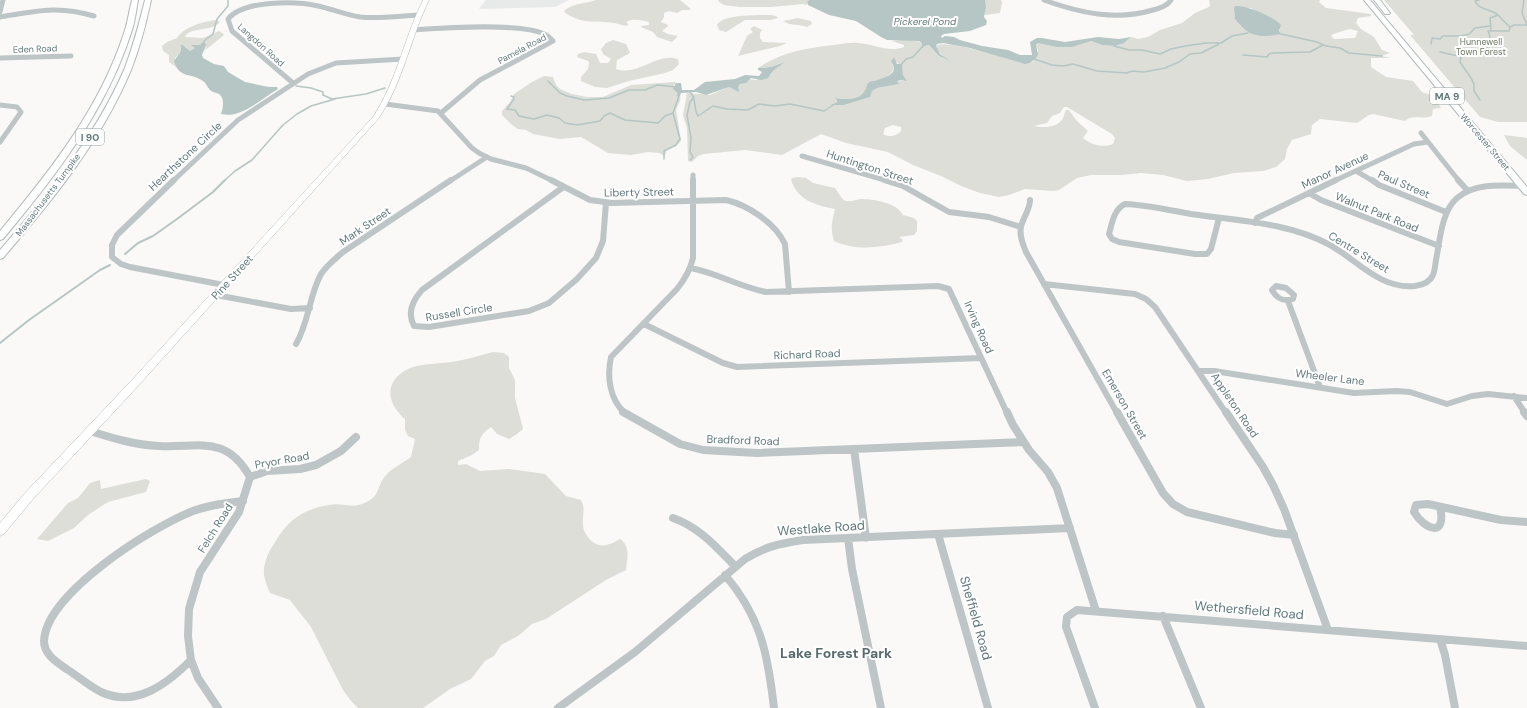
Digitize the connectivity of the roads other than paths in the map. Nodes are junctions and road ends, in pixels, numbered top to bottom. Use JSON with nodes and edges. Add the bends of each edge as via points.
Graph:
{"nodes":[{"id":1,"x":4,"y":0,"type":"edge"},
{"id":2,"x":135,"y":0,"type":"edge"},
{"id":3,"x":148,"y":0,"type":"edge"},
{"id":4,"x":426,"y":0,"type":"edge"},
{"id":5,"x":1044,"y":0,"type":"edge"},
{"id":6,"x":1171,"y":0,"type":"edge"},
{"id":7,"x":1367,"y":0,"type":"edge"},
{"id":8,"x":1376,"y":0,"type":"edge"},
{"id":9,"x":0,"y":12,"type":"edge"},
{"id":10,"x":418,"y":15,"type":"junction"},
{"id":11,"x":94,"y":16,"type":"dead end"},
{"id":12,"x":0,"y":17,"type":"edge"},
{"id":13,"x":413,"y":30,"type":"junction"},
{"id":14,"x":71,"y":56,"type":"dead end"},
{"id":15,"x":0,"y":58,"type":"edge"},
{"id":16,"x":403,"y":59,"type":"junction"},
{"id":17,"x":293,"y":83,"type":"junction"},
{"id":18,"x":385,"y":104,"type":"junction"},
{"id":19,"x":0,"y":105,"type":"edge"},
{"id":20,"x":441,"y":113,"type":"junction"},
{"id":21,"x":1421,"y":133,"type":"dead end"},
{"id":22,"x":0,"y":142,"type":"edge"},
{"id":23,"x":1428,"y":142,"type":"junction"},
{"id":24,"x":802,"y":156,"type":"dead end"},
{"id":25,"x":487,"y":157,"type":"junction"},
{"id":26,"x":1356,"y":171,"type":"junction"},
{"id":27,"x":694,"y":175,"type":"dead end"},
{"id":28,"x":1524,"y":184,"type":"edge"},
{"id":29,"x":562,"y":188,"type":"junction"},
{"id":30,"x":1468,"y":191,"type":"junction"},
{"id":31,"x":1527,"y":192,"type":"edge"},
{"id":32,"x":1309,"y":193,"type":"junction"},
{"id":33,"x":1030,"y":200,"type":"dead end"},
{"id":34,"x":693,"y":201,"type":"junction"},
{"id":35,"x":606,"y":203,"type":"junction"},
{"id":36,"x":1446,"y":212,"type":"junction"},
{"id":37,"x":1219,"y":218,"type":"junction"},
{"id":38,"x":1255,"y":222,"type":"junction"},
{"id":39,"x":1021,"y":227,"type":"junction"},
{"id":40,"x":0,"y":238,"type":"edge"},
{"id":41,"x":1439,"y":246,"type":"junction"},
{"id":42,"x":0,"y":256,"type":"edge"},
{"id":43,"x":691,"y":268,"type":"junction"},
{"id":44,"x":1044,"y":284,"type":"junction"},
{"id":45,"x":224,"y":285,"type":"junction"},
{"id":46,"x":789,"y":292,"type":"junction"},
{"id":47,"x":216,"y":295,"type":"junction"},
{"id":48,"x":1288,"y":301,"type":"dead end"},
{"id":49,"x":310,"y":308,"type":"junction"},
{"id":50,"x":644,"y":324,"type":"junction"},
{"id":51,"x":296,"y":344,"type":"dead end"},
{"id":52,"x":981,"y":358,"type":"junction"},
{"id":53,"x":1198,"y":371,"type":"junction"},
{"id":54,"x":1320,"y":387,"type":"junction"},
{"id":55,"x":1514,"y":396,"type":"junction"},
{"id":56,"x":1527,"y":398,"type":"edge"},
{"id":57,"x":1527,"y":416,"type":"edge"},
{"id":58,"x":90,"y":431,"type":"junction"},
{"id":59,"x":356,"y":437,"type":"dead end"},
{"id":60,"x":1023,"y":442,"type":"junction"},
{"id":61,"x":854,"y":449,"type":"junction"},
{"id":62,"x":250,"y":477,"type":"junction"},
{"id":63,"x":243,"y":501,"type":"junction"},
{"id":64,"x":1440,"y":507,"type":"dead end"},
{"id":65,"x":673,"y":518,"type":"dead end"},
{"id":66,"x":1527,"y":522,"type":"edge"},
{"id":67,"x":1070,"y":528,"type":"junction"},
{"id":68,"x":0,"y":530,"type":"edge"},
{"id":69,"x":938,"y":534,"type":"junction"},
{"id":70,"x":1294,"y":535,"type":"junction"},
{"id":71,"x":848,"y":538,"type":"junction"},
{"id":72,"x":866,"y":538,"type":"junction"},
{"id":73,"x":735,"y":566,"type":"junction"},
{"id":74,"x":725,"y":575,"type":"junction"},
{"id":75,"x":1096,"y":611,"type":"junction"},
{"id":76,"x":1162,"y":616,"type":"junction"},
{"id":77,"x":1328,"y":630,"type":"junction"},
{"id":78,"x":1440,"y":639,"type":"junction"},
{"id":79,"x":1527,"y":646,"type":"edge"},
{"id":80,"x":191,"y":660,"type":"junction"},
{"id":81,"x":569,"y":705,"type":"edge"},
{"id":82,"x":218,"y":708,"type":"edge"},
{"id":83,"x":558,"y":708,"type":"edge"},
{"id":84,"x":774,"y":708,"type":"edge"},
{"id":85,"x":881,"y":708,"type":"edge"},
{"id":86,"x":988,"y":708,"type":"edge"},
{"id":87,"x":1095,"y":708,"type":"edge"},
{"id":88,"x":1201,"y":708,"type":"edge"},
{"id":89,"x":1455,"y":708,"type":"edge"}],
"edges":[{"from":1,"to":9,"type":"street"},
{"from":2,"to":40,"type":"highway","name":"Massachusetts Turnpike","number":"I 90","via":[[122,48],[99,99],[57,165]]},
{"from":3,"to":42,"type":"highway","name":"Massachusetts Turnpike","number":"I 90","via":[[134,53],[106,110],[61,180]]},
{"from":4,"to":10,"type":"main road","name":"Pine Street"},
{"from":5,"to":6,"type":"street","via":[[1073,9],[1120,16],[1145,13],[1166,5]]},
{"from":7,"to":28,"type":"highway","name":"Worcester Street","number":"MA 9"},
{"from":8,"to":28,"type":"highway","name":"Worcester Street","number":"MA 9"},
{"from":10,"to":13,"type":"main road","name":"Pine Street"},
{"from":10,"to":17,"type":"street","name":"Langdon Road","via":[[360,17],[312,5],[268,3],[248,5],[233,11],[228,19],[232,31]]},
{"from":11,"to":12,"type":"street","via":[[75,9],[57,7]]},
{"from":13,"to":16,"type":"main road","name":"Pine Street"},
{"from":13,"to":20,"type":"street","name":"Pamela Road","via":[[525,30],[546,34],[552,38],[553,42],[480,80]]},
{"from":14,"to":15,"type":"street","name":"Eden Road"},
{"from":16,"to":17,"type":"street","name":"Hearthstone Circle","via":[[331,64],[310,72]]},
{"from":16,"to":18,"type":"main road","name":"Pine Street"},
{"from":17,"to":45,"type":"street","name":"Hearthstone Circle","via":[[235,123],[112,242],[112,256],[127,266]]},
{"from":18,"to":20,"type":"street","via":[[425,108]]},
{"from":18,"to":45,"type":"main road","name":"Pine Street","via":[[368,128]]},
{"from":19,"to":22,"type":"street","via":[[17,107],[21,112]]},
{"from":20,"to":25,"type":"street","name":"Liberty Street","via":[[472,148]]},
{"from":21,"to":23,"type":"street"},
{"from":23,"to":26,"type":"street","name":"Manor Avenue","via":[[1414,144]]},
{"from":23,"to":30,"type":"street"},
{"from":24,"to":39,"type":"street","name":"Huntington Street","via":[[903,186],[949,212],[989,217]]},
{"from":25,"to":29,"type":"street","name":"Liberty Street","via":[[526,168]]},
{"from":25,"to":49,"type":"street","name":"Mark Street","via":[[332,261],[318,280]]},
{"from":26,"to":32,"type":"street","name":"Manor Avenue"},
{"from":26,"to":36,"type":"street","name":"Paul Street","via":[[1379,185]]},
{"from":27,"to":34,"type":"street","name":"Bradford Road"},
{"from":28,"to":30,"type":"street","name":"Centre Street","via":[[1490,186]]},
{"from":28,"to":31,"type":"highway","name":"Worcester Street","number":"MA 9"},
{"from":29,"to":35,"type":"street","name":"Liberty Street","via":[[582,198]]},
{"from":29,"to":35,"type":"street","name":"Russell Circle","via":[[422,290],[412,306],[411,319],[414,326],[430,327],[526,311],[549,303],[597,257],[602,244]]},
{"from":30,"to":36,"type":"street","name":"Centre Street","via":[[1453,201]]},
{"from":32,"to":38,"type":"street","name":"Manor Avenue","via":[[1260,216]]},
{"from":32,"to":41,"type":"street","name":"Walnut Park Road","via":[[1342,209]]},
{"from":33,"to":39,"type":"street"},
{"from":34,"to":35,"type":"street","name":"Liberty Street"},
{"from":34,"to":43,"type":"street","name":"Bradford Road"},
{"from":34,"to":46,"type":"street","name":"Liberty Street","via":[[736,202],[778,232],[784,241]]},
{"from":36,"to":41,"type":"street","name":"Centre Street"},
{"from":37,"to":37,"type":"street","name":"Centre Street","via":[[1125,204],[1117,209],[1109,234],[1112,239],[1119,242],[1207,254],[1211,249]]},
{"from":37,"to":38,"type":"street","name":"Centre Street"},
{"from":38,"to":41,"type":"street","name":"Centre Street","via":[[1319,240],[1376,276],[1404,286],[1424,284],[1431,279]]},
{"from":39,"to":44,"type":"street","name":"Emerson Street","via":[[1024,246]]},
{"from":43,"to":46,"type":"street","name":"Irving Road","via":[[705,270],[753,290]]},
{"from":43,"to":50,"type":"street","name":"Bradford Road","via":[[682,284]]},
{"from":44,"to":53,"type":"street","name":"Appleton Road","via":[[1128,293],[1146,299],[1159,312]]},
{"from":44,"to":70,"type":"street","name":"Emerson Street","via":[[1163,493],[1173,504],[1196,514],[1275,533]]},
{"from":45,"to":47,"type":"main road","name":"Pine Street"},
{"from":46,"to":52,"type":"street","name":"Irving Road","via":[[938,286],[946,288],[952,292]]},
{"from":47,"to":49,"type":"street","via":[[291,309]]},
{"from":47,"to":58,"type":"main road","name":"Pine Street"},
{"from":48,"to":54,"type":"street"},
{"from":49,"to":51,"type":"street","name":"Mark Street"},
{"from":50,"to":52,"type":"street","name":"Richard Road","via":[[723,363],[737,367]]},
{"from":50,"to":61,"type":"street","name":"Bradford Road","via":[[614,354],[608,366],[615,402],[622,412],[633,420],[680,444],[703,450],[748,453]]},
{"from":52,"to":60,"type":"street","name":"Irving Road"},
{"from":53,"to":54,"type":"street","name":"Wheeler Lane","via":[[1214,371]]},
{"from":53,"to":70,"type":"street","name":"Appleton Road","via":[[1268,476],[1279,496]]},
{"from":54,"to":55,"type":"street","name":"Wheeler Lane","via":[[1359,393],[1410,392],[1447,404],[1479,395]]},
{"from":55,"to":56,"type":"street","name":"Wheeler Lane"},
{"from":55,"to":57,"type":"street"},
{"from":58,"to":62,"type":"street","via":[[151,445],[220,448],[233,454],[243,464]]},
{"from":58,"to":68,"type":"main road","name":"Pine Street"},
{"from":59,"to":62,"type":"street","name":"Pryor Road","via":[[341,451],[316,465],[300,469],[267,471]]},
{"from":60,"to":61,"type":"street","name":"Bradford Road"},
{"from":60,"to":67,"type":"street","name":"Irving Road","via":[[1053,480]]},
{"from":61,"to":72,"type":"street"},
{"from":62,"to":63,"type":"street","name":"Felch Road"},
{"from":63,"to":80,"type":"street","name":"Felch Road","via":[[239,512],[200,572],[190,609],[188,636]]},
{"from":63,"to":80,"type":"street","via":[[212,505],[173,520],[108,560],[58,608],[47,627],[44,639],[45,651],[57,662],[91,686],[106,694],[120,697],[151,690],[168,681]]},
{"from":64,"to":66,"type":"street","via":[[1501,520]]},
{"from":65,"to":73,"type":"street","via":[[697,528]]},
{"from":67,"to":69,"type":"street","name":"Westlake Road"},
{"from":67,"to":75,"type":"street","name":"Irving Road"},
{"from":69,"to":72,"type":"street","name":"Westlake Road"},
{"from":69,"to":86,"type":"street","name":"Sheffield Road"},
{"from":70,"to":77,"type":"street","name":"Appleton Road"},
{"from":71,"to":72,"type":"street","name":"Westlake Road"},
{"from":71,"to":73,"type":"street","name":"Westlake Road","via":[[775,544],[761,549]]},
{"from":71,"to":85,"type":"street"},
{"from":73,"to":74,"type":"street","name":"Westlake Road"},
{"from":74,"to":81,"type":"street","name":"Westlake Road"},
{"from":74,"to":84,"type":"street","via":[[737,589],[762,640],[768,662]]},
{"from":75,"to":76,"type":"street","name":"Wethersfield Road"},
{"from":75,"to":87,"type":"street","name":"Wethersfield Road","via":[[1073,612],[1067,617],[1066,622]]},
{"from":76,"to":77,"type":"street","name":"Wethersfield Road"},
{"from":76,"to":88,"type":"street"},
{"from":77,"to":78,"type":"street","name":"Wethersfield Road"},
{"from":78,"to":79,"type":"street","name":"Wethersfield Road"},
{"from":78,"to":89,"type":"street"},
{"from":80,"to":82,"type":"street","name":"Felch Road","via":[[198,678]]},
{"from":81,"to":83,"type":"street","name":"Westlake Road"}]}
